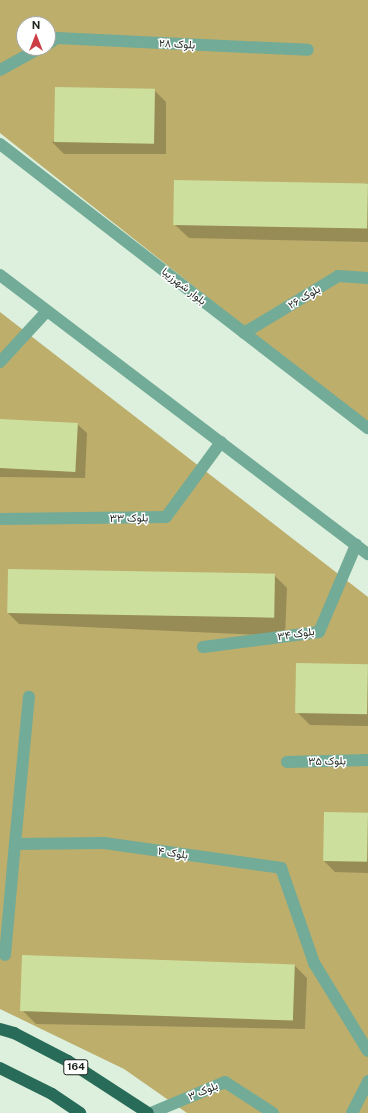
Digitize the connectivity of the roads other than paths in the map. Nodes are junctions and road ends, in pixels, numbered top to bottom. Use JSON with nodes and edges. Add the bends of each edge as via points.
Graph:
{"nodes":[{"id":1,"x":56,"y":39,"type":"edge"},
{"id":2,"x":308,"y":50,"type":"dead end"},
{"id":3,"x":25,"y":56,"type":"edge"},
{"id":4,"x":0,"y":70,"type":"edge"},
{"id":5,"x":0,"y":144,"type":"edge"},
{"id":6,"x":0,"y":275,"type":"edge"},
{"id":7,"x":368,"y":278,"type":"edge"},
{"id":8,"x":47,"y":311,"type":"junction"},
{"id":9,"x":244,"y":333,"type":"junction"},
{"id":10,"x":0,"y":362,"type":"edge"},
{"id":11,"x":368,"y":428,"type":"edge"},
{"id":12,"x":221,"y":442,"type":"junction"},
{"id":13,"x":0,"y":519,"type":"edge"},
{"id":14,"x":356,"y":545,"type":"junction"},
{"id":15,"x":368,"y":554,"type":"edge"},
{"id":16,"x":204,"y":647,"type":"dead end"},
{"id":17,"x":29,"y":697,"type":"dead end"},
{"id":18,"x":368,"y":760,"type":"edge"},
{"id":19,"x":287,"y":762,"type":"dead end"},
{"id":20,"x":15,"y":844,"type":"junction"},
{"id":21,"x":5,"y":955,"type":"dead end"},
{"id":22,"x":0,"y":1029,"type":"edge"},
{"id":23,"x":368,"y":1051,"type":"edge"},
{"id":24,"x":0,"y":1068,"type":"edge"},
{"id":25,"x":368,"y":1082,"type":"edge"},
{"id":26,"x":80,"y":1113,"type":"edge"},
{"id":27,"x":148,"y":1113,"type":"edge"},
{"id":28,"x":151,"y":1113,"type":"edge"},
{"id":29,"x":273,"y":1113,"type":"edge"},
{"id":30,"x":352,"y":1113,"type":"edge"}],
"edges":[{"from":1,"to":2,"type":"street","name":"بلوک ۲۸"},
{"from":3,"to":4,"type":"street"},
{"from":5,"to":9,"type":"street","name":"بلوار شهرزیبا"},
{"from":6,"to":8,"type":"street"},
{"from":7,"to":9,"type":"street","name":"بلوک ۲۶","via":[[338,276]]},
{"from":8,"to":10,"type":"street"},
{"from":8,"to":12,"type":"street"},
{"from":9,"to":11,"type":"street","name":"بلوار شهرزیبا"},
{"from":12,"to":13,"type":"street","name":"بلوک ۳۳","via":[[166,517]]},
{"from":12,"to":14,"type":"street"},
{"from":14,"to":15,"type":"street"},
{"from":14,"to":16,"type":"street","name":"بلوک ۳۴","via":[[319,632]]},
{"from":17,"to":20,"type":"street"},
{"from":18,"to":19,"type":"street","name":"بلوک ۳۵"},
{"from":20,"to":21,"type":"street"},
{"from":20,"to":23,"type":"street","name":"بلوک ۴","via":[[104,843],[281,868],[314,963]]},
{"from":22,"to":27,"type":"main road","number":"164","via":[[14,1033],[68,1061]]},
{"from":24,"to":26,"type":"main road","via":[[52,1094]]},
{"from":25,"to":30,"type":"street"},
{"from":28,"to":29,"type":"street","name":"بلوک ۳","via":[[225,1082]]}]}
